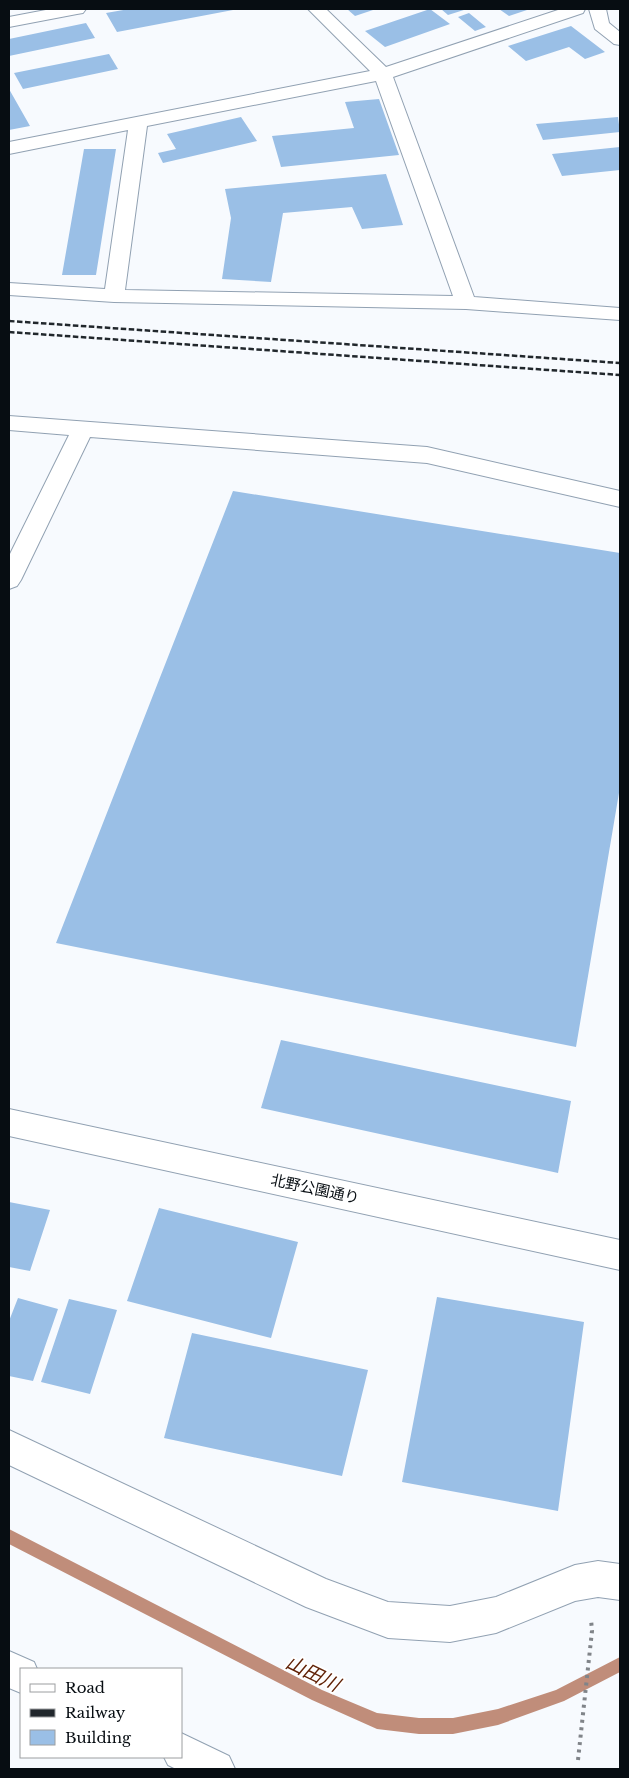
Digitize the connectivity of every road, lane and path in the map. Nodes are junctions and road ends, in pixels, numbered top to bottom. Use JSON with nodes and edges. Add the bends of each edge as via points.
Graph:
{"nodes":[{"id":1,"x":77,"y":9,"type":"edge"},
{"id":2,"x":316,"y":9,"type":"edge"},
{"id":3,"x":577,"y":9,"type":"edge"},
{"id":4,"x":598,"y":9,"type":"edge"},
{"id":5,"x":606,"y":9,"type":"edge"},
{"id":6,"x":620,"y":19,"type":"edge"},
{"id":7,"x":9,"y":22,"type":"edge"},
{"id":8,"x":620,"y":40,"type":"edge"},
{"id":9,"x":383,"y":74,"type":"junction"},
{"id":10,"x":138,"y":122,"type":"junction"},
{"id":11,"x":9,"y":148,"type":"edge"},
{"id":12,"x":9,"y":289,"type":"edge"},
{"id":13,"x":114,"y":296,"type":"junction"},
{"id":14,"x":466,"y":303,"type":"junction"},
{"id":15,"x":620,"y":314,"type":"edge"},
{"id":16,"x":9,"y":424,"type":"edge"},
{"id":17,"x":84,"y":429,"type":"junction"},
{"id":18,"x":620,"y":499,"type":"edge"},
{"id":19,"x":9,"y":580,"type":"edge"},
{"id":20,"x":9,"y":1122,"type":"edge"},
{"id":21,"x":620,"y":1255,"type":"edge"},
{"id":22,"x":9,"y":1447,"type":"edge"},
{"id":23,"x":620,"y":1582,"type":"edge"},
{"id":24,"x":591,"y":1615,"type":"dead end"},
{"id":25,"x":182,"y":1752,"type":"edge"},
{"id":26,"x":578,"y":1760,"type":"dead end"},
{"id":27,"x":216,"y":1769,"type":"edge"}],
"edges":[{"from":1,"to":7,"type":"main road"},
{"from":2,"to":9,"type":"main road"},
{"from":3,"to":9,"type":"main road"},
{"from":4,"to":8,"type":"main road","via":[[601,25]]},
{"from":5,"to":6,"type":"main road"},
{"from":9,"to":10,"type":"main road"},
{"from":9,"to":14,"type":"main road"},
{"from":10,"to":11,"type":"main road"},
{"from":10,"to":13,"type":"main road"},
{"from":12,"to":13,"type":"main road"},
{"from":13,"to":14,"type":"main road"},
{"from":14,"to":15,"type":"main road"},
{"from":16,"to":17,"type":"main road"},
{"from":17,"to":18,"type":"main road","via":[[427,456]]},
{"from":17,"to":19,"type":"main road"},
{"from":20,"to":21,"type":"main road","name":"北野公園通り"},
{"from":22,"to":23,"type":"main road","via":[[319,1594],[388,1620],[450,1624],[496,1615],[575,1583]]},
{"from":24,"to":26,"type":"path"},
{"from":25,"to":27,"type":"main road"}]}
